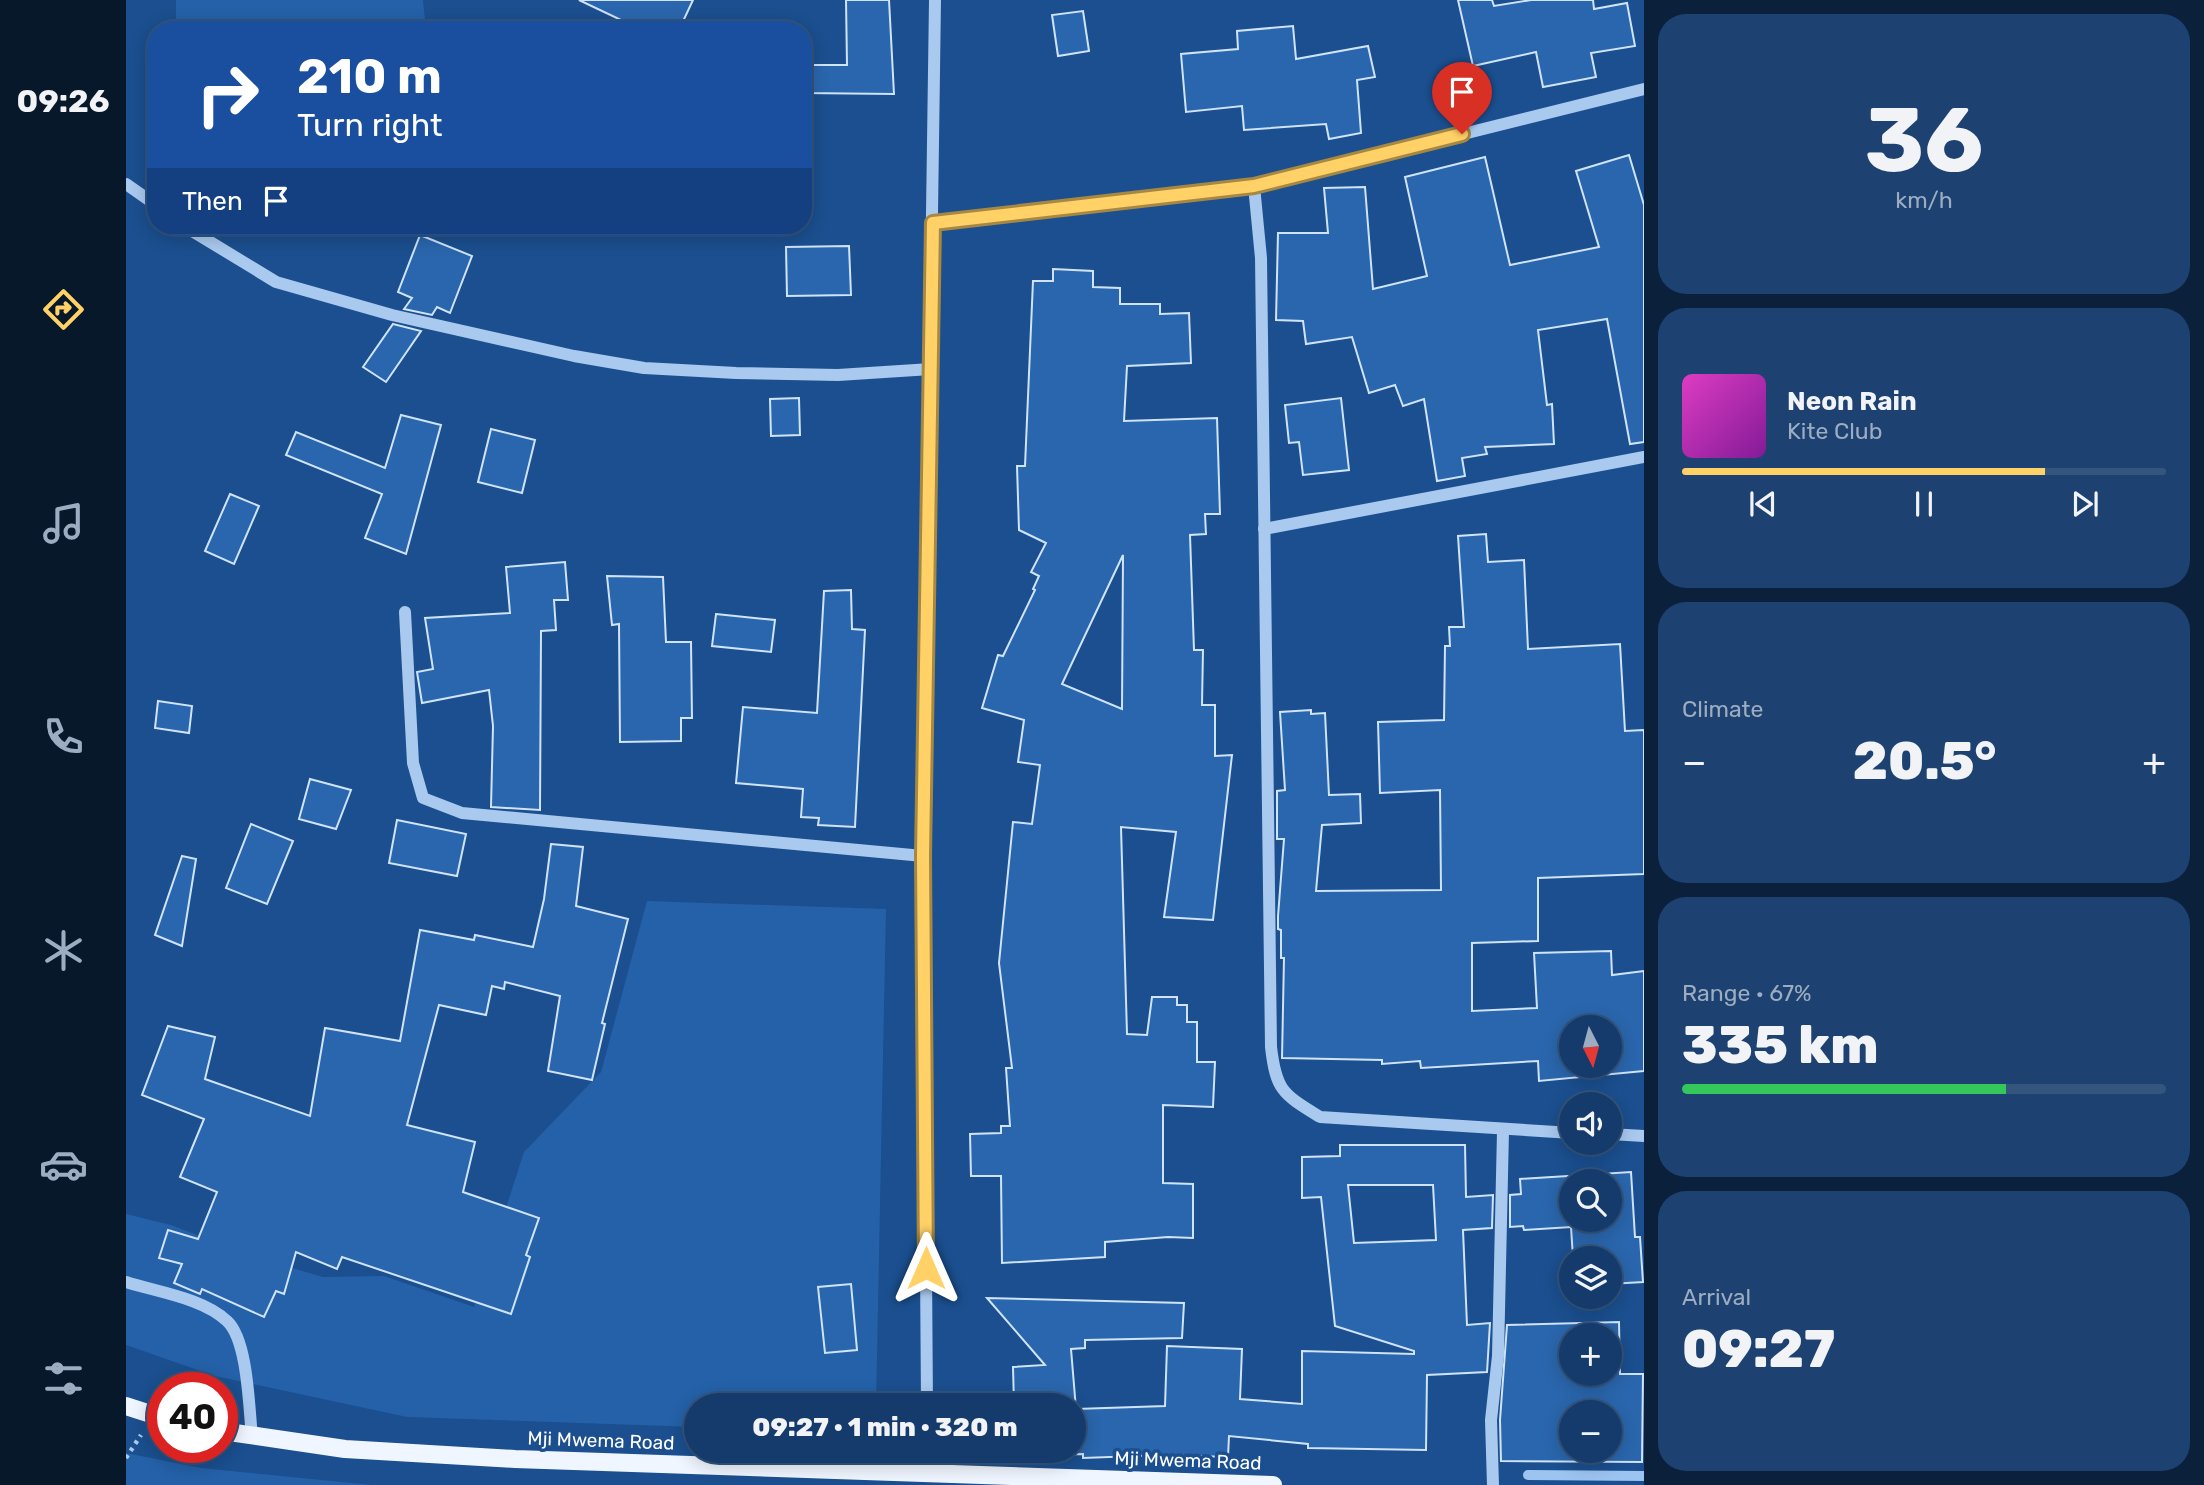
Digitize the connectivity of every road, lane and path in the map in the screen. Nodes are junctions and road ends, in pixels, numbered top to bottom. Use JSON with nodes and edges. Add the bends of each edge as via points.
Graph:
{"nodes":[{"id":1,"x":935,"y":0,"type":"edge"},
{"id":2,"x":1644,"y":89,"type":"edge"},
{"id":3,"x":126,"y":184,"type":"edge"},
{"id":4,"x":1254,"y":186,"type":"junction"},
{"id":5,"x":147,"y":199,"type":"edge"},
{"id":6,"x":933,"y":223,"type":"junction"},
{"id":7,"x":199,"y":235,"type":"edge"},
{"id":8,"x":931,"y":369,"type":"junction"},
{"id":9,"x":1644,"y":457,"type":"edge"},
{"id":10,"x":1264,"y":529,"type":"junction"},
{"id":11,"x":405,"y":612,"type":"dead end"},
{"id":12,"x":923,"y":856,"type":"junction"},
{"id":13,"x":1503,"y":1130,"type":"junction"},
{"id":14,"x":1559,"y":1132,"type":"edge"},
{"id":15,"x":1622,"y":1135,"type":"edge"},
{"id":16,"x":1644,"y":1136,"type":"edge"},
{"id":17,"x":126,"y":1282,"type":"edge"},
{"id":18,"x":928,"y":1393,"type":"edge"},
{"id":19,"x":126,"y":1406,"type":"edge"},
{"id":20,"x":147,"y":1413,"type":"edge"},
{"id":21,"x":238,"y":1434,"type":"edge"},
{"id":22,"x":252,"y":1437,"type":"junction"},
{"id":23,"x":928,"y":1463,"type":"edge"},
{"id":24,"x":928,"y":1471,"type":"junction"},
{"id":25,"x":1273,"y":1485,"type":"edge"},
{"id":26,"x":1493,"y":1485,"type":"edge"}],
"edges":[{"from":1,"to":6,"type":"street"},
{"from":2,"to":4,"type":"street"},
{"from":3,"to":5,"type":"street"},
{"from":4,"to":6,"type":"street"},
{"from":4,"to":10,"type":"street","via":[[1261,258]]},
{"from":6,"to":8,"type":"street"},
{"from":7,"to":8,"type":"street","via":[[276,282],[418,321],[574,356],[645,368],[736,373]]},
{"from":8,"to":12,"type":"street"},
{"from":9,"to":10,"type":"street"},
{"from":10,"to":13,"type":"street","via":[[1270,1033],[1275,1080],[1295,1102],[1321,1117]]},
{"from":11,"to":12,"type":"street","via":[[413,763],[423,798],[462,813]]},
{"from":12,"to":18,"type":"street"},
{"from":13,"to":14,"type":"street"},
{"from":13,"to":26,"type":"street","via":[[1498,1356],[1491,1420]]},
{"from":15,"to":16,"type":"street"},
{"from":17,"to":22,"type":"street","via":[[211,1309],[229,1322],[242,1357]]},
{"from":19,"to":20,"type":"main road"},
{"from":21,"to":22,"type":"main road","name":"Mji Mwema Road"},
{"from":22,"to":24,"type":"main road","name":"Mji Mwema Road","via":[[345,1449],[515,1459]]},
{"from":23,"to":24,"type":"street"},
{"from":24,"to":25,"type":"main road","name":"Mji Mwema Road"}]}
